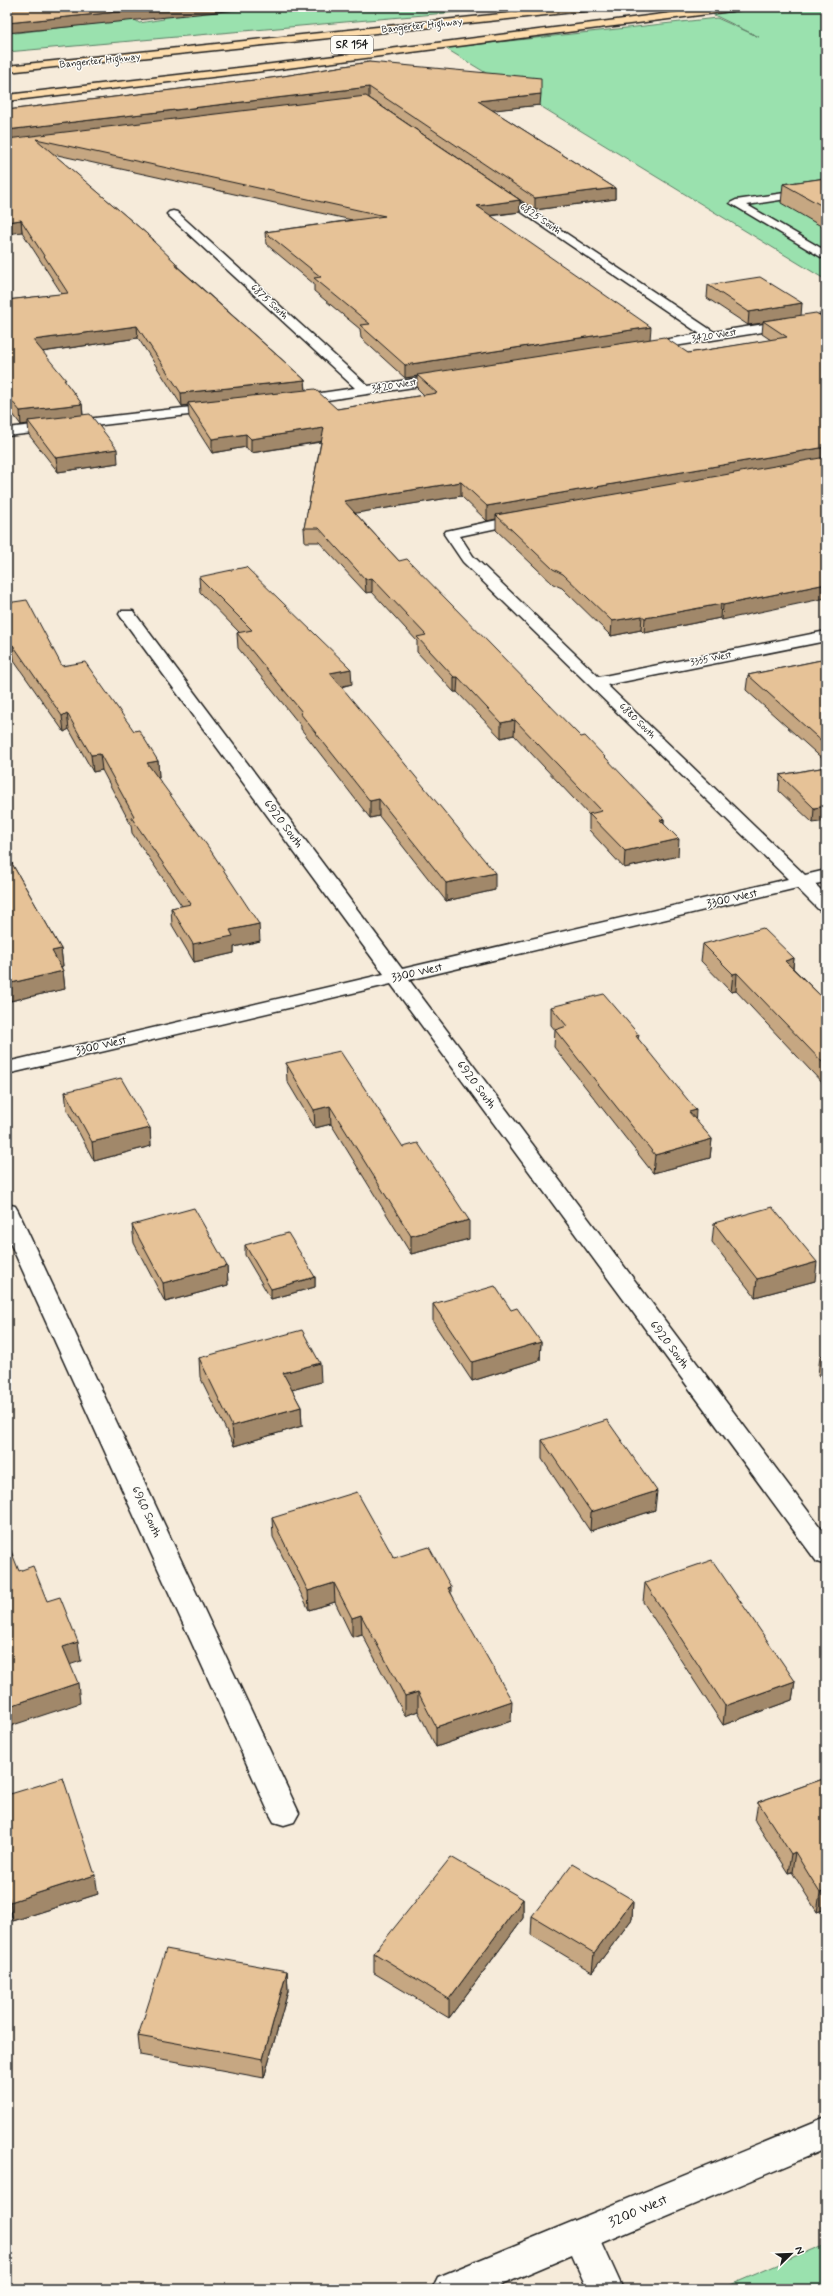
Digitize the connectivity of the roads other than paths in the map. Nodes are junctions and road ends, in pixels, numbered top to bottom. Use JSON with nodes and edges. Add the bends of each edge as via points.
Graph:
{"nodes":[{"id":1,"x":593,"y":7,"type":"edge"},
{"id":2,"x":696,"y":7,"type":"edge"},
{"id":3,"x":739,"y":7,"type":"edge"},
{"id":4,"x":548,"y":12,"type":"junction"},
{"id":5,"x":434,"y":36,"type":"dead end"},
{"id":6,"x":163,"y":42,"type":"dead end"},
{"id":7,"x":7,"y":69,"type":"edge"},
{"id":8,"x":7,"y":98,"type":"edge"},
{"id":9,"x":486,"y":182,"type":"edge"},
{"id":10,"x":826,"y":190,"type":"edge"},
{"id":11,"x":173,"y":214,"type":"dead end"},
{"id":12,"x":826,"y":256,"type":"edge"},
{"id":13,"x":826,"y":318,"type":"edge"},
{"id":14,"x":711,"y":336,"type":"junction"},
{"id":15,"x":633,"y":348,"type":"edge"},
{"id":16,"x":460,"y":376,"type":"edge"},
{"id":17,"x":366,"y":391,"type":"junction"},
{"id":18,"x":284,"y":402,"type":"edge"},
{"id":19,"x":230,"y":407,"type":"edge"},
{"id":20,"x":7,"y":432,"type":"edge"},
{"id":21,"x":536,"y":516,"type":"edge"},
{"id":22,"x":127,"y":614,"type":"dead end"},
{"id":23,"x":826,"y":636,"type":"edge"},
{"id":24,"x":597,"y":682,"type":"junction"},
{"id":25,"x":826,"y":876,"type":"edge"},
{"id":26,"x":802,"y":882,"type":"junction"},
{"id":27,"x":826,"y":906,"type":"edge"},
{"id":28,"x":397,"y":978,"type":"junction"},
{"id":29,"x":7,"y":1068,"type":"edge"},
{"id":30,"x":7,"y":1211,"type":"edge"},
{"id":31,"x":826,"y":1555,"type":"edge"},
{"id":32,"x":284,"y":1813,"type":"dead end"},
{"id":33,"x":826,"y":2133,"type":"edge"},
{"id":34,"x":581,"y":2235,"type":"junction"},
{"id":35,"x":450,"y":2289,"type":"edge"},
{"id":36,"x":606,"y":2289,"type":"edge"}],
"edges":[{"from":1,"to":4,"type":"highway","name":"Bangerter Highway","number":"SR 154"},
{"from":2,"to":5,"type":"highway","name":"Bangerter Highway"},
{"from":3,"to":8,"type":"highway"},
{"from":4,"to":6,"type":"highway"},
{"from":4,"to":7,"type":"highway","name":"Bangerter Highway","number":"SR 154"},
{"from":9,"to":14,"type":"street","name":"6825 South"},
{"from":10,"to":12,"type":"street","via":[[736,202]]},
{"from":11,"to":17,"type":"street","name":"6875 South"},
{"from":13,"to":14,"type":"street","name":"3420 West"},
{"from":14,"to":15,"type":"street","name":"3420 West"},
{"from":16,"to":17,"type":"street","name":"3420 West"},
{"from":17,"to":18,"type":"street","name":"3420 West"},
{"from":19,"to":20,"type":"street"},
{"from":21,"to":24,"type":"street","name":"6880 South","via":[[451,534],[468,559]]},
{"from":22,"to":28,"type":"street","name":"6920 South"},
{"from":23,"to":24,"type":"street","name":"3335 West"},
{"from":24,"to":26,"type":"street","name":"6880 South"},
{"from":25,"to":26,"type":"street","name":"3300 West"},
{"from":26,"to":27,"type":"street","name":"6880 South"},
{"from":26,"to":28,"type":"street","name":"3300 West"},
{"from":28,"to":29,"type":"street","name":"3300 West"},
{"from":28,"to":31,"type":"street","name":"6920 South"},
{"from":30,"to":32,"type":"street","name":"6960 South"},
{"from":33,"to":34,"type":"street","name":"3200 West"},
{"from":34,"to":35,"type":"street","name":"3200 West"},
{"from":34,"to":36,"type":"street"}]}
